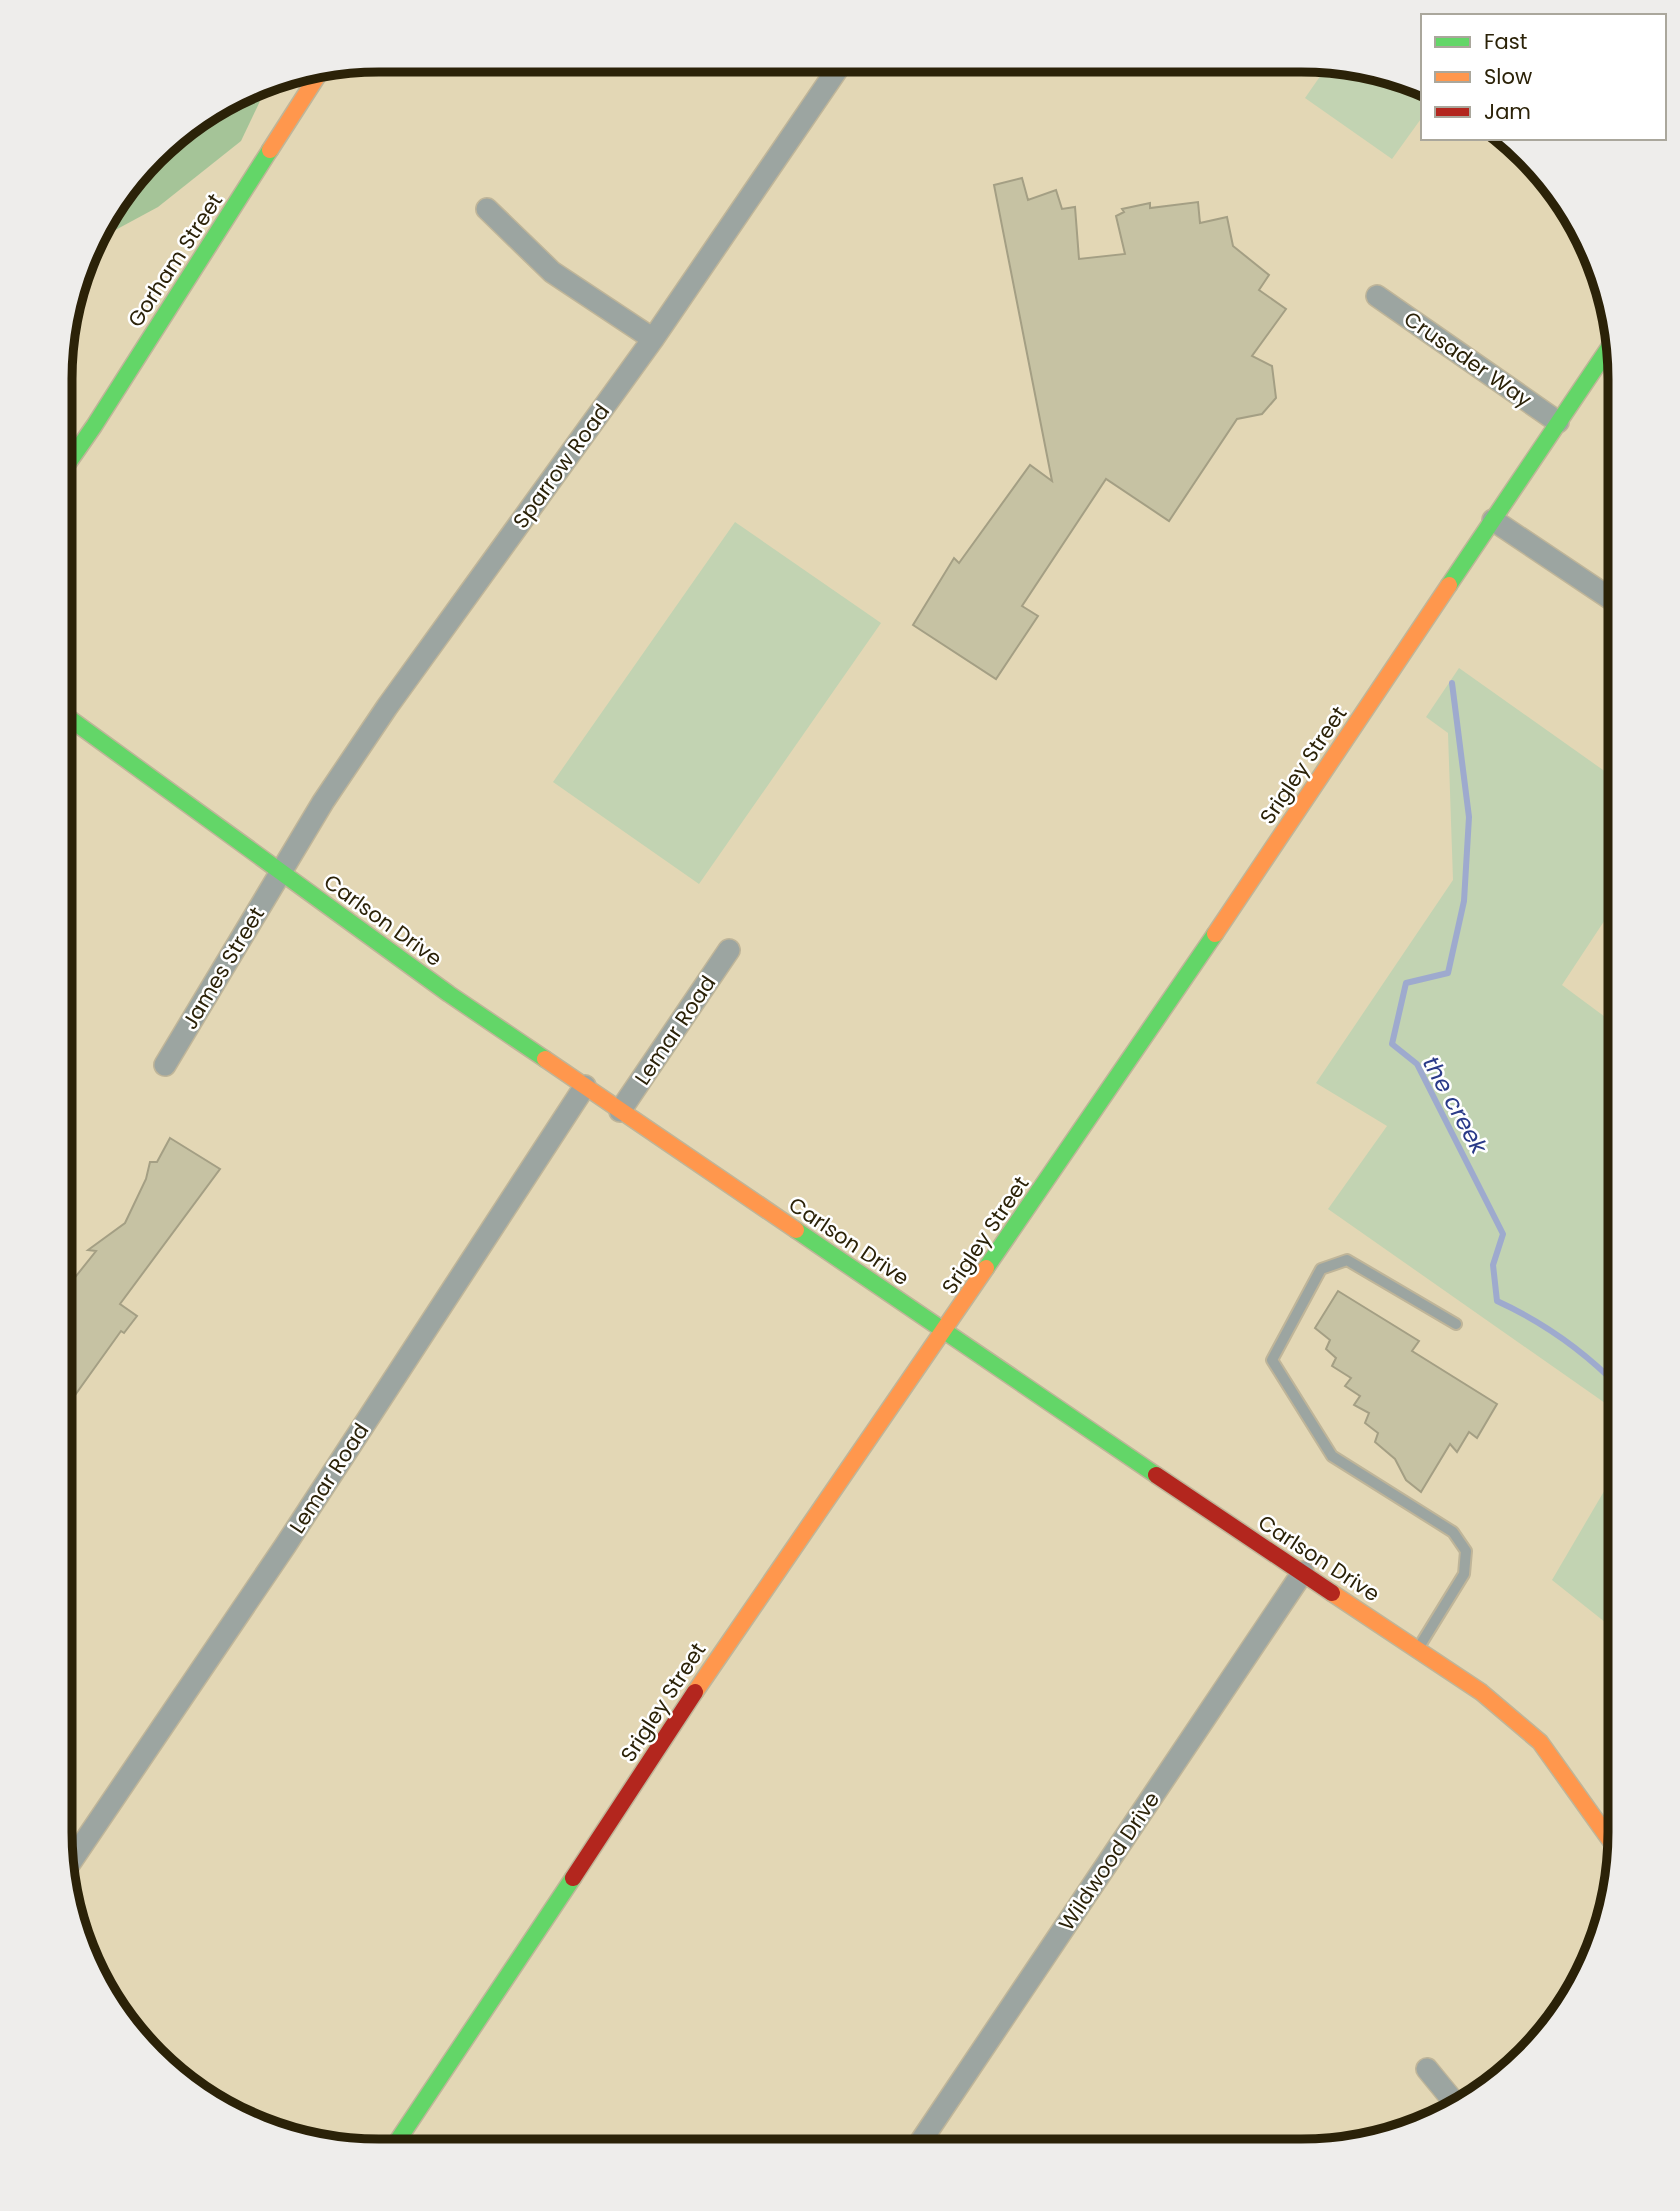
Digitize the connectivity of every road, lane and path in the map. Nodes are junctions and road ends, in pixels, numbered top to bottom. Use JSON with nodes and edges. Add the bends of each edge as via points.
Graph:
{"nodes":[{"id":1,"x":830,"y":72,"type":"edge"},
{"id":2,"x":316,"y":79,"type":"edge"},
{"id":3,"x":487,"y":209,"type":"dead end"},
{"id":4,"x":1377,"y":296,"type":"dead end"},
{"id":5,"x":653,"y":339,"type":"junction"},
{"id":6,"x":1607,"y":350,"type":"edge"},
{"id":7,"x":1558,"y":422,"type":"junction"},
{"id":8,"x":72,"y":458,"type":"edge"},
{"id":9,"x":1493,"y":520,"type":"junction"},
{"id":10,"x":1608,"y":597,"type":"edge"},
{"id":11,"x":72,"y":720,"type":"edge"},
{"id":12,"x":280,"y":871,"type":"junction"},
{"id":13,"x":729,"y":950,"type":"dead end"},
{"id":14,"x":165,"y":1065,"type":"dead end"},
{"id":15,"x":585,"y":1086,"type":"junction"},
{"id":16,"x":620,"y":1111,"type":"junction"},
{"id":17,"x":1456,"y":1324,"type":"dead end"},
{"id":18,"x":945,"y":1331,"type":"junction"},
{"id":19,"x":1303,"y":1572,"type":"junction"},
{"id":20,"x":1418,"y":1650,"type":"junction"},
{"id":21,"x":1608,"y":1836,"type":"edge"},
{"id":22,"x":73,"y":1860,"type":"edge"},
{"id":23,"x":1427,"y":2069,"type":"dead end"},
{"id":24,"x":1452,"y":2100,"type":"edge"},
{"id":25,"x":399,"y":2139,"type":"edge"},
{"id":26,"x":922,"y":2139,"type":"edge"}],
"edges":[{"from":1,"to":5,"type":"street","name":"Sparrow Road"},
{"from":2,"to":8,"type":"street","name":"Gorham Street"},
{"from":3,"to":5,"type":"street","via":[[552,272]]},
{"from":4,"to":7,"type":"street","name":"Crusader Way"},
{"from":5,"to":12,"type":"street","name":"Sparrow Road","via":[[387,707]]},
{"from":6,"to":7,"type":"street","name":"Srigley Street"},
{"from":7,"to":9,"type":"street","name":"Srigley Street"},
{"from":9,"to":10,"type":"street"},
{"from":9,"to":18,"type":"street","name":"Srigley Street"},
{"from":11,"to":12,"type":"street","name":"Carlson Drive"},
{"from":12,"to":14,"type":"street","name":"James Street"},
{"from":12,"to":15,"type":"street","name":"Carlson Drive"},
{"from":13,"to":16,"type":"street","name":"Lemar Road"},
{"from":15,"to":16,"type":"street","name":"Carlson Drive"},
{"from":15,"to":22,"type":"street","name":"Lemar Road","via":[[285,1546]]},
{"from":16,"to":18,"type":"street","name":"Carlson Drive"},
{"from":17,"to":20,"type":"lane","via":[[1347,1260],[1321,1269],[1272,1360],[1332,1456],[1453,1532],[1466,1551],[1464,1574]]},
{"from":18,"to":19,"type":"street","name":"Carlson Drive"},
{"from":18,"to":25,"type":"street","name":"Srigley Street","via":[[735,1631]]},
{"from":19,"to":20,"type":"street","name":"Carlson Drive"},
{"from":19,"to":26,"type":"street","name":"Wildwood Drive"},
{"from":20,"to":21,"type":"street","name":"Carlson Drive","via":[[1481,1692],[1540,1742]]},
{"from":23,"to":24,"type":"street"}]}
